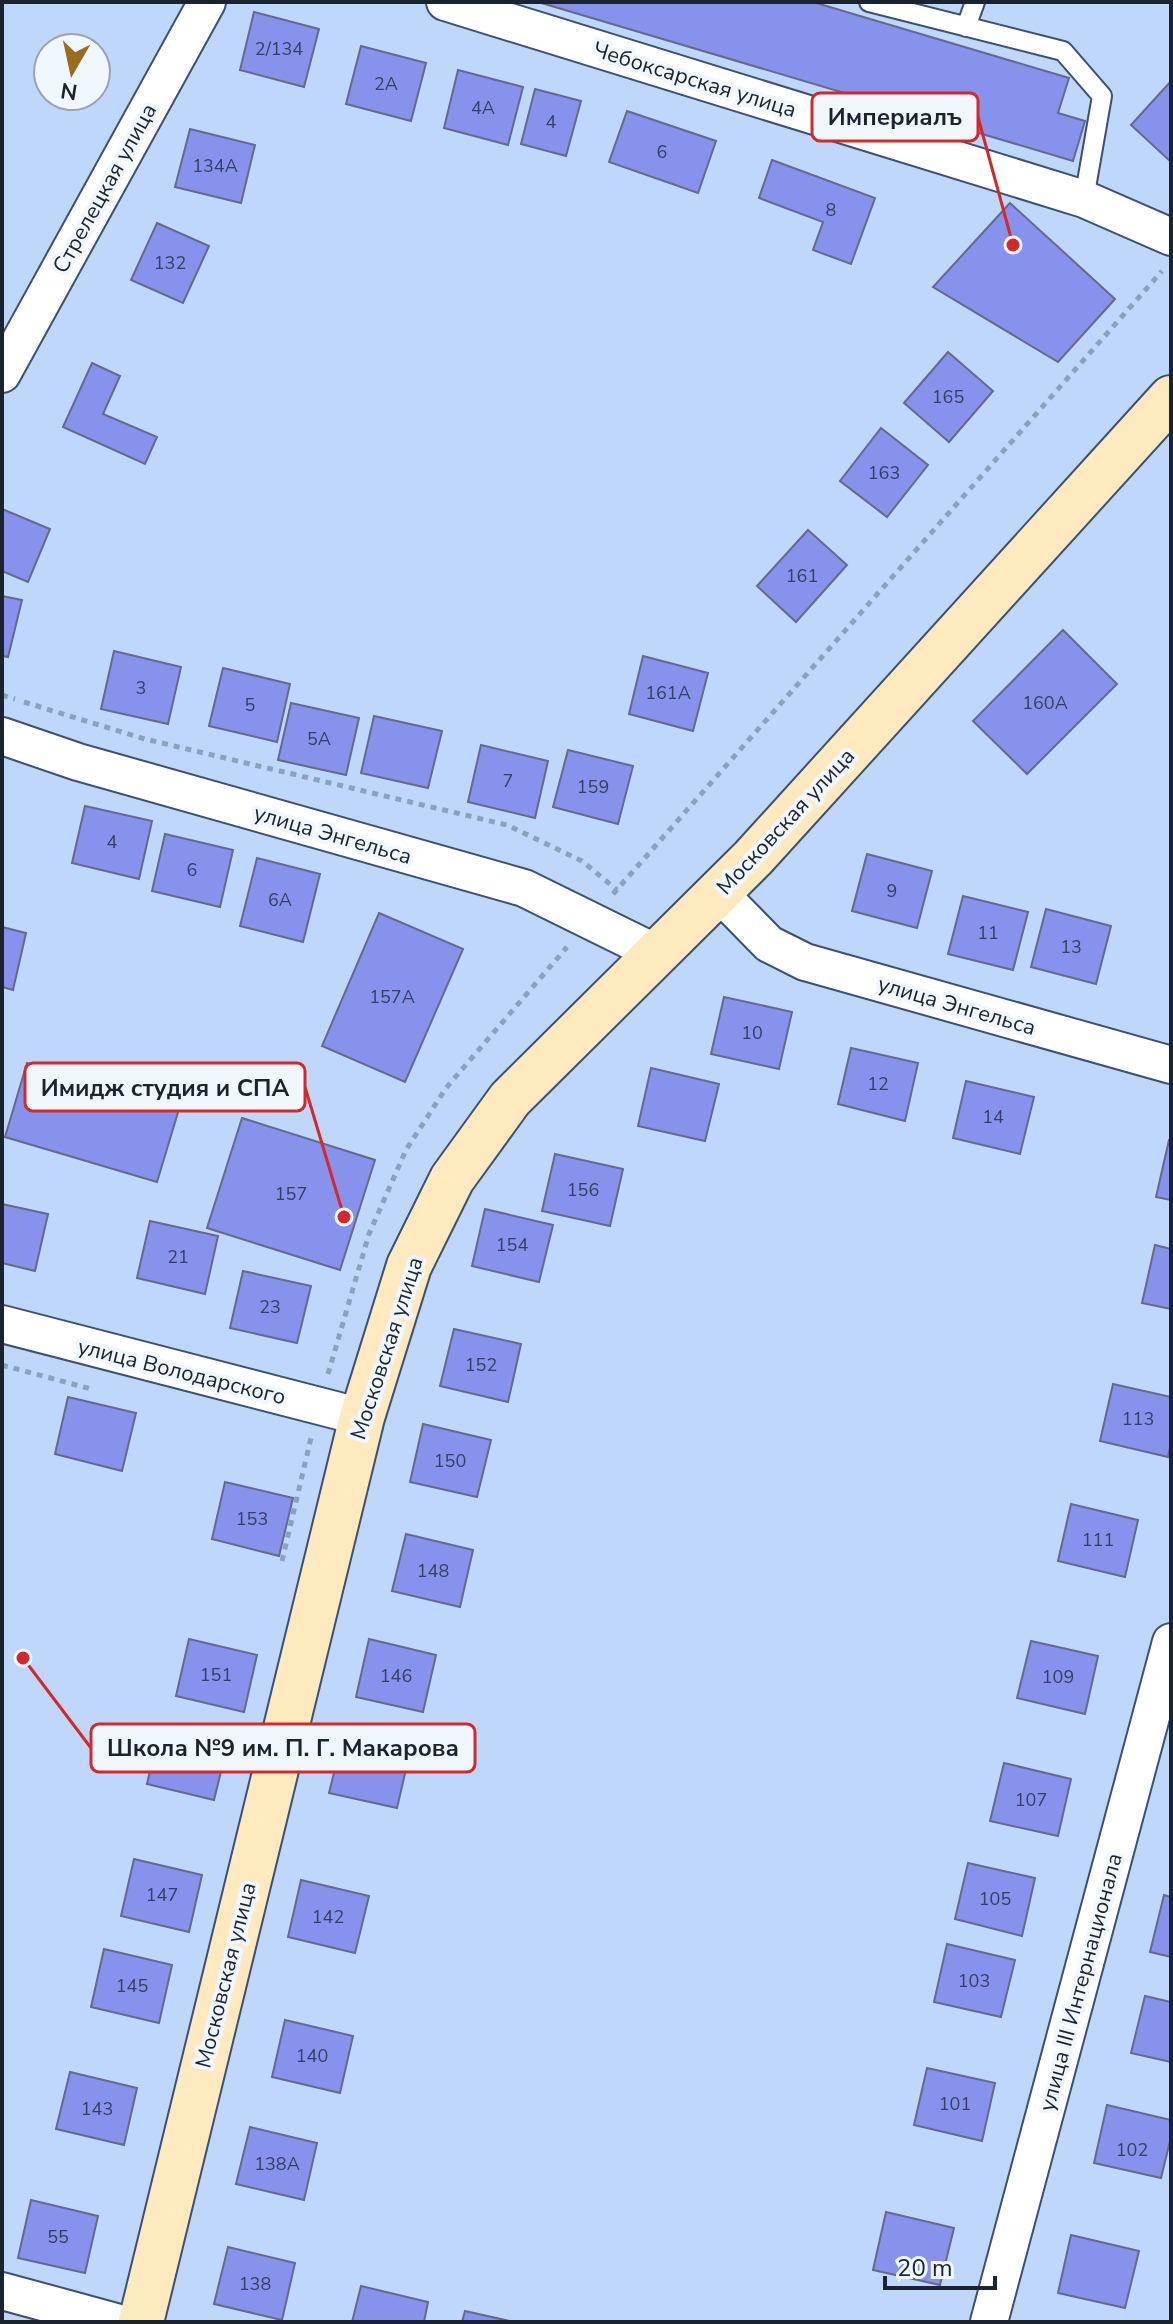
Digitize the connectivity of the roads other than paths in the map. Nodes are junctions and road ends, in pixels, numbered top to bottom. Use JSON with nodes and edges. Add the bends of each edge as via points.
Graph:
{"nodes":[{"id":1,"x":207,"y":2,"type":"edge"},
{"id":2,"x":445,"y":2,"type":"edge"},
{"id":3,"x":869,"y":2,"type":"edge"},
{"id":4,"x":975,"y":2,"type":"edge"},
{"id":5,"x":966,"y":27,"type":"junction"},
{"id":6,"x":1084,"y":199,"type":"junction"},
{"id":7,"x":1168,"y":236,"type":"edge"},
{"id":8,"x":2,"y":374,"type":"edge"},
{"id":9,"x":1171,"y":398,"type":"edge"},
{"id":10,"x":2,"y":736,"type":"edge"},
{"id":11,"x":718,"y":892,"type":"junction"},
{"id":12,"x":656,"y":953,"type":"junction"},
{"id":13,"x":1171,"y":1065,"type":"edge"},
{"id":14,"x":2,"y":1324,"type":"edge"},
{"id":15,"x":362,"y":1417,"type":"junction"},
{"id":16,"x":1171,"y":1642,"type":"edge"},
{"id":17,"x":2,"y":2291,"type":"edge"},
{"id":18,"x":116,"y":2322,"type":"edge"},
{"id":19,"x":141,"y":2322,"type":"edge"},
{"id":20,"x":989,"y":2322,"type":"edge"}],
"edges":[{"from":1,"to":8,"type":"street","name":"Стрелецкая улица"},
{"from":2,"to":6,"type":"street","name":"Чебоксарская улица"},
{"from":3,"to":5,"type":"lane"},
{"from":4,"to":5,"type":"lane"},
{"from":5,"to":6,"type":"lane","via":[[1063,51],[1102,96]]},
{"from":6,"to":7,"type":"street","name":"Чебоксарская улица"},
{"from":9,"to":11,"type":"street","name":"Московская улица"},
{"from":10,"to":12,"type":"street","name":"улица Энгельса","via":[[524,888]]},
{"from":11,"to":12,"type":"street","name":"Московская улица"},
{"from":11,"to":13,"type":"street","name":"улица Энгельса","via":[[769,944],[805,962]]},
{"from":12,"to":15,"type":"street","name":"Московская улица","via":[[510,1099],[452,1179],[409,1266]]},
{"from":14,"to":15,"type":"street","name":"улица Володарского"},
{"from":15,"to":19,"type":"street","name":"Московская улица"},
{"from":16,"to":20,"type":"street","name":"улица III Интернационала"},
{"from":17,"to":18,"type":"street"}]}
